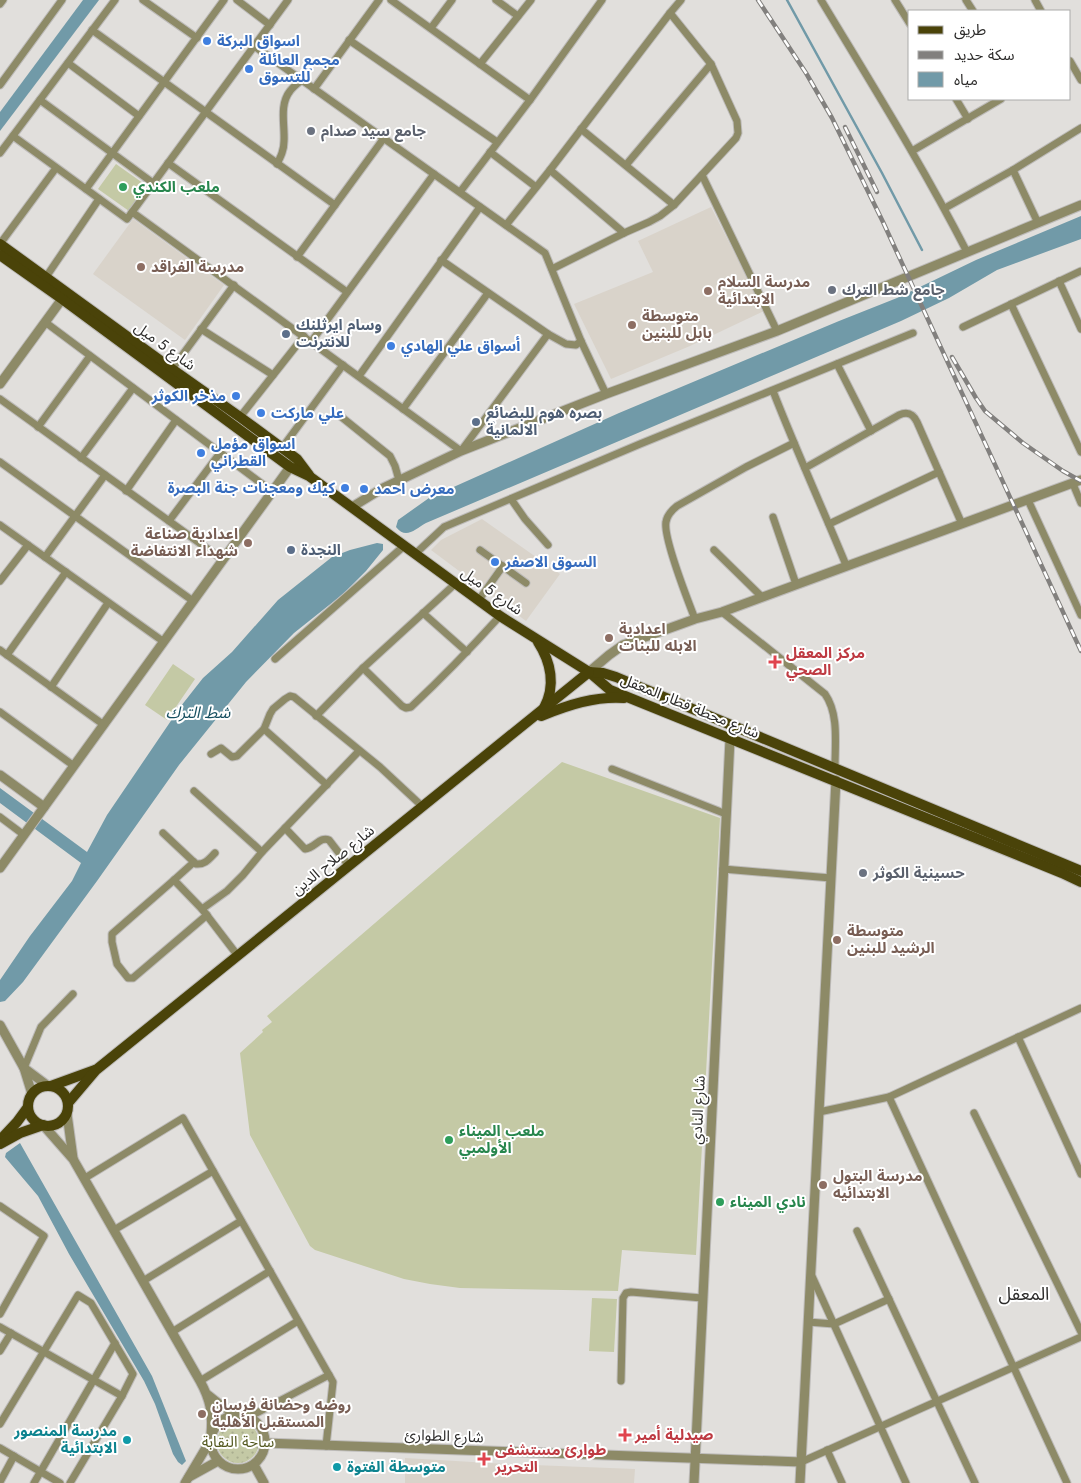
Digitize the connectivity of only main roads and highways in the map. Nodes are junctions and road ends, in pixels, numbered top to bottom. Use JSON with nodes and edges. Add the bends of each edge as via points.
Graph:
{"nodes":[{"id":1,"x":0,"y":244,"type":"edge"},
{"id":2,"x":0,"y":256,"type":"edge"},
{"id":3,"x":293,"y":463,"type":"junction"},
{"id":4,"x":537,"y":641,"type":"junction"},
{"id":5,"x":589,"y":672,"type":"junction"},
{"id":6,"x":632,"y":699,"type":"junction"},
{"id":7,"x":543,"y":710,"type":"junction"},
{"id":8,"x":529,"y":721,"type":"junction"},
{"id":9,"x":1081,"y":871,"type":"edge"},
{"id":10,"x":1081,"y":882,"type":"edge"},
{"id":11,"x":96,"y":1070,"type":"junction"},
{"id":12,"x":50,"y":1086,"type":"junction"},
{"id":13,"x":28,"y":1107,"type":"junction"},
{"id":14,"x":67,"y":1108,"type":"junction"},
{"id":15,"x":43,"y":1126,"type":"junction"},
{"id":16,"x":0,"y":1142,"type":"edge"}],
"edges":[{"from":1,"to":3,"type":"main road","name":"شارع 5 ميل","via":[[240,416],[282,448]]},
{"from":2,"to":3,"type":"main road","name":"شارع 5 ميل"},
{"from":3,"to":4,"type":"main road","name":"شارع 5 ميل"},
{"from":4,"to":5,"type":"main road","name":"شارع 5 ميل"},
{"from":4,"to":7,"type":"main road","via":[[547,659],[551,676],[550,693]]},
{"from":5,"to":6,"type":"main road","name":"شارع محطة قطار المعقل","via":[[610,690]]},
{"from":5,"to":7,"type":"main road","name":"شارع صلاح الدين"},
{"from":5,"to":9,"type":"main road","name":"شارع محطة قطار المعقل","via":[[616,677]]},
{"from":6,"to":8,"type":"main road","via":[[608,697],[589,700]]},
{"from":6,"to":10,"type":"main road","name":"شارع محطة قطار المعقل"},
{"from":7,"to":8,"type":"main road","name":"شارع صلاح الدين"},
{"from":8,"to":11,"type":"main road","name":"شارع صلاح الدين"},
{"from":11,"to":12,"type":"main road","name":"شارع صلاح الدين"},
{"from":11,"to":14,"type":"main road","name":"شارع صلاح الدين"},
{"from":12,"to":13,"type":"main road","via":[[36,1089]]},
{"from":12,"to":14,"type":"main road","via":[[62,1092]]},
{"from":13,"to":15,"type":"main road","via":[[32,1119]]},
{"from":13,"to":16,"type":"main road"},
{"from":14,"to":15,"type":"main road","via":[[58,1124]]},
{"from":15,"to":16,"type":"main road"}]}
